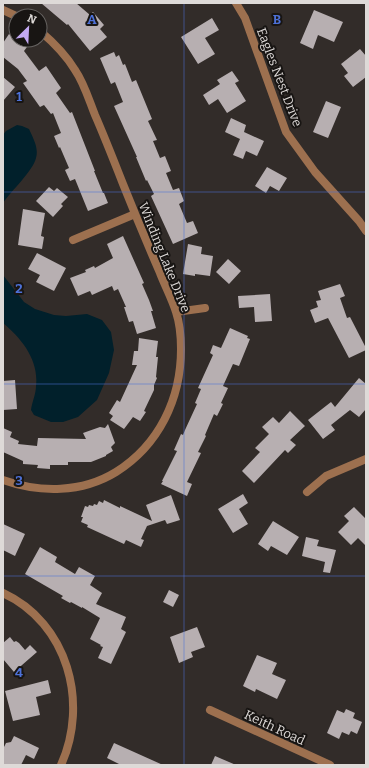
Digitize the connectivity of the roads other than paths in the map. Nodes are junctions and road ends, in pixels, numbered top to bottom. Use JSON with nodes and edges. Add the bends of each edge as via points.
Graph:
{"nodes":[{"id":1,"x":236,"y":3,"type":"edge"},
{"id":2,"x":48,"y":38,"type":"edge"},
{"id":3,"x":135,"y":214,"type":"junction"},
{"id":4,"x":366,"y":231,"type":"edge"},
{"id":5,"x":73,"y":240,"type":"dead end"},
{"id":6,"x":205,"y":308,"type":"dead end"},
{"id":7,"x":176,"y":312,"type":"junction"},
{"id":8,"x":366,"y":459,"type":"edge"},
{"id":9,"x":3,"y":480,"type":"edge"},
{"id":10,"x":307,"y":492,"type":"dead end"},
{"id":11,"x":3,"y":593,"type":"edge"},
{"id":12,"x":210,"y":710,"type":"dead end"},
{"id":13,"x":61,"y":765,"type":"edge"},
{"id":14,"x":330,"y":765,"type":"edge"}],
"edges":[{"from":1,"to":4,"type":"street","name":"Eagles Nest Drive","via":[[245,18],[286,132],[315,172]]},
{"from":2,"to":3,"type":"street","name":"Winding Lake Drive","via":[[76,70]]},
{"from":3,"to":5,"type":"street"},
{"from":3,"to":7,"type":"street","name":"Winding Lake Drive"},
{"from":6,"to":7,"type":"street"},
{"from":7,"to":9,"type":"street","name":"Winding Lake Drive","via":[[181,340],[181,361],[176,389],[160,430],[138,456],[112,474],[75,487],[48,490]]},
{"from":8,"to":10,"type":"street","via":[[326,476]]},
{"from":11,"to":13,"type":"street","via":[[34,614],[45,626],[55,640],[68,671],[74,712],[68,746]]},
{"from":12,"to":14,"type":"street","name":"Keith Road"}]}
